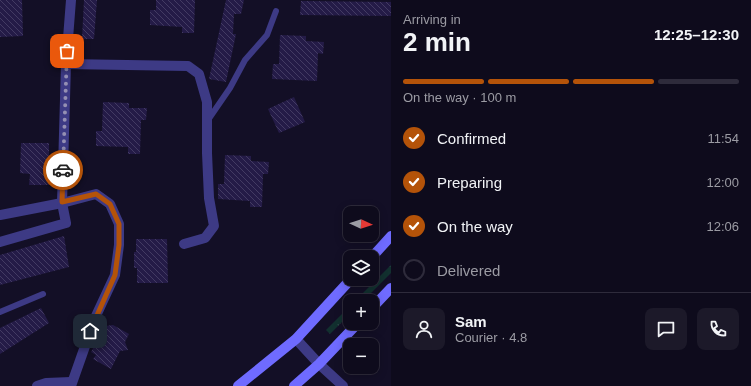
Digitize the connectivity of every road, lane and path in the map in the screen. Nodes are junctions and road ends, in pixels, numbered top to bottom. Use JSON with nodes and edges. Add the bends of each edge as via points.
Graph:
{"nodes":[{"id":1,"x":71,"y":0,"type":"edge"},
{"id":2,"x":276,"y":11,"type":"dead end"},
{"id":3,"x":66,"y":64,"type":"junction"},
{"id":4,"x":207,"y":122,"type":"junction"},
{"id":5,"x":62,"y":202,"type":"junction"},
{"id":6,"x":0,"y":215,"type":"edge"},
{"id":7,"x":391,"y":236,"type":"edge"},
{"id":8,"x":0,"y":242,"type":"edge"},
{"id":9,"x":184,"y":244,"type":"dead end"},
{"id":10,"x":378,"y":250,"type":"edge"},
{"id":11,"x":345,"y":286,"type":"edge"},
{"id":12,"x":391,"y":288,"type":"edge"},
{"id":13,"x":43,"y":294,"type":"dead end"},
{"id":14,"x":379,"y":301,"type":"edge"},
{"id":15,"x":0,"y":312,"type":"edge"},
{"id":16,"x":351,"y":330,"type":"edge"},
{"id":17,"x":296,"y":339,"type":"junction"},
{"id":18,"x":319,"y":364,"type":"junction"},
{"id":19,"x":71,"y":384,"type":"edge"},
{"id":20,"x":37,"y":386,"type":"edge"},
{"id":21,"x":238,"y":386,"type":"edge"},
{"id":22,"x":294,"y":386,"type":"edge"},
{"id":23,"x":343,"y":386,"type":"edge"}],
"edges":[{"from":1,"to":3,"type":"street"},
{"from":2,"to":4,"type":"lane","via":[[266,35],[245,60]]},
{"from":3,"to":4,"type":"street","via":[[188,66],[199,74],[207,102]]},
{"from":3,"to":5,"type":"street"},
{"from":4,"to":9,"type":"street","via":[[209,198],[214,226],[205,238]]},
{"from":5,"to":6,"type":"street"},
{"from":5,"to":8,"type":"street","via":[[66,223]]},
{"from":5,"to":19,"type":"street","via":[[96,194],[110,204],[119,224],[115,275],[95,318]]},
{"from":7,"to":10,"type":"main road"},
{"from":11,"to":17,"type":"main road"},
{"from":12,"to":14,"type":"main road"},
{"from":13,"to":15,"type":"lane"},
{"from":16,"to":18,"type":"main road"},
{"from":17,"to":18,"type":"street"},
{"from":17,"to":21,"type":"main road"},
{"from":18,"to":22,"type":"main road"},
{"from":18,"to":23,"type":"street"},
{"from":19,"to":20,"type":"street","via":[[46,383]]}]}
